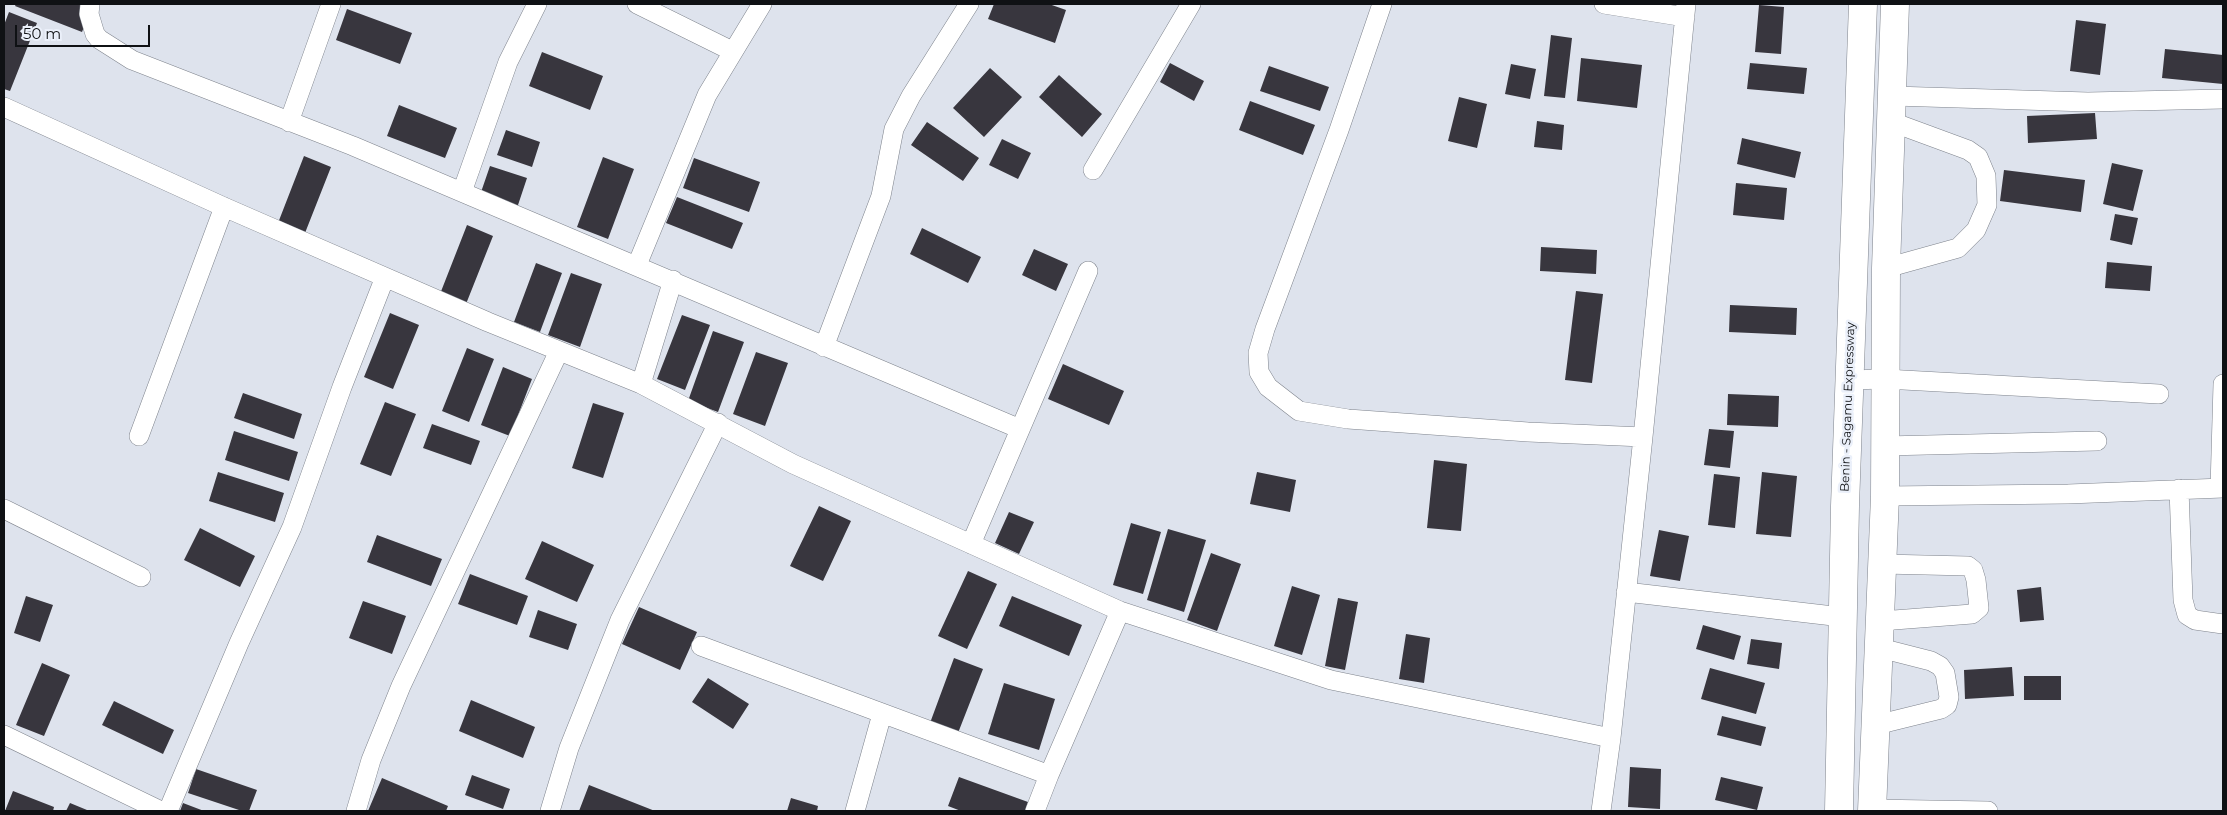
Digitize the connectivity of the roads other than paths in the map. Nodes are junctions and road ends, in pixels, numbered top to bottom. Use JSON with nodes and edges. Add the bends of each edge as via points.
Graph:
{"nodes":[{"id":1,"x":90,"y":4,"type":"edge"},
{"id":2,"x":331,"y":4,"type":"edge"},
{"id":3,"x":537,"y":4,"type":"edge"},
{"id":4,"x":637,"y":4,"type":"edge"},
{"id":5,"x":762,"y":4,"type":"edge"},
{"id":6,"x":969,"y":4,"type":"edge"},
{"id":7,"x":1191,"y":4,"type":"edge"},
{"id":8,"x":1382,"y":4,"type":"edge"},
{"id":9,"x":1604,"y":4,"type":"edge"},
{"id":10,"x":1864,"y":4,"type":"edge"},
{"id":11,"x":1896,"y":4,"type":"edge"},
{"id":12,"x":1686,"y":11,"type":"edge"},
{"id":13,"x":732,"y":51,"type":"junction"},
{"id":14,"x":2223,"y":100,"type":"edge"},
{"id":15,"x":4,"y":107,"type":"edge"},
{"id":16,"x":1892,"y":109,"type":"junction"},
{"id":17,"x":289,"y":122,"type":"junction"},
{"id":18,"x":1093,"y":170,"type":"dead end"},
{"id":19,"x":462,"y":192,"type":"junction"},
{"id":20,"x":224,"y":207,"type":"junction"},
{"id":21,"x":637,"y":265,"type":"junction"},
{"id":22,"x":1886,"y":268,"type":"junction"},
{"id":23,"x":1088,"y":272,"type":"dead end"},
{"id":24,"x":385,"y":277,"type":"junction"},
{"id":25,"x":673,"y":280,"type":"junction"},
{"id":26,"x":824,"y":347,"type":"junction"},
{"id":27,"x":559,"y":350,"type":"junction"},
{"id":28,"x":1885,"y":379,"type":"junction"},
{"id":29,"x":1849,"y":380,"type":"junction"},
{"id":30,"x":641,"y":384,"type":"junction"},
{"id":31,"x":2223,"y":384,"type":"edge"},
{"id":32,"x":2159,"y":394,"type":"dead end"},
{"id":33,"x":718,"y":423,"type":"junction"},
{"id":34,"x":1020,"y":429,"type":"junction"},
{"id":35,"x":139,"y":436,"type":"dead end"},
{"id":36,"x":1643,"y":437,"type":"junction"},
{"id":37,"x":2097,"y":441,"type":"dead end"},
{"id":38,"x":1885,"y":446,"type":"junction"},
{"id":39,"x":2222,"y":488,"type":"edge"},
{"id":40,"x":2179,"y":489,"type":"junction"},
{"id":41,"x":1885,"y":496,"type":"junction"},
{"id":42,"x":4,"y":509,"type":"edge"},
{"id":43,"x":971,"y":544,"type":"junction"},
{"id":44,"x":1882,"y":564,"type":"junction"},
{"id":45,"x":141,"y":577,"type":"dead end"},
{"id":46,"x":1626,"y":592,"type":"junction"},
{"id":47,"x":1120,"y":611,"type":"junction"},
{"id":48,"x":1842,"y":617,"type":"junction"},
{"id":49,"x":1881,"y":621,"type":"junction"},
{"id":50,"x":2223,"y":624,"type":"edge"},
{"id":51,"x":701,"y":646,"type":"dead end"},
{"id":52,"x":1880,"y":648,"type":"junction"},
{"id":53,"x":882,"y":714,"type":"junction"},
{"id":54,"x":1876,"y":725,"type":"junction"},
{"id":55,"x":4,"y":734,"type":"edge"},
{"id":56,"x":1611,"y":738,"type":"junction"},
{"id":57,"x":1049,"y":775,"type":"junction"},
{"id":58,"x":1872,"y":810,"type":"edge"},
{"id":59,"x":1899,"y":810,"type":"edge"},
{"id":60,"x":161,"y":811,"type":"edge"},
{"id":61,"x":168,"y":811,"type":"edge"},
{"id":62,"x":356,"y":811,"type":"edge"},
{"id":63,"x":550,"y":811,"type":"edge"},
{"id":64,"x":855,"y":811,"type":"edge"},
{"id":65,"x":1035,"y":811,"type":"edge"},
{"id":66,"x":1602,"y":811,"type":"edge"},
{"id":67,"x":1839,"y":811,"type":"edge"},
{"id":68,"x":1988,"y":811,"type":"edge"}],
"edges":[{"from":1,"to":17,"type":"street","via":[[89,14],[95,34],[132,60]]},
{"from":2,"to":17,"type":"street"},
{"from":3,"to":19,"type":"street","via":[[508,62]]},
{"from":4,"to":13,"type":"street"},
{"from":5,"to":13,"type":"street"},
{"from":6,"to":26,"type":"street","via":[[894,129],[881,196]]},
{"from":7,"to":18,"type":"street"},
{"from":8,"to":36,"type":"street","via":[[1265,328],[1258,353],[1259,372],[1268,387],[1300,411],[1348,418],[1509,431]]},
{"from":9,"to":12,"type":"street"},
{"from":10,"to":29,"type":"highway","name":"Benin - Sagamu Expressway"},
{"from":11,"to":16,"type":"highway"},
{"from":12,"to":36,"type":"street"},
{"from":13,"to":21,"type":"street","via":[[707,94]]},
{"from":14,"to":16,"type":"street"},
{"from":15,"to":20,"type":"street"},
{"from":16,"to":22,"type":"highway"},
{"from":16,"to":22,"type":"street","via":[[1978,157],[1986,176],[1986,205],[1976,230],[1958,248]]},
{"from":17,"to":19,"type":"street"},
{"from":19,"to":21,"type":"street"},
{"from":20,"to":24,"type":"street"},
{"from":20,"to":35,"type":"street"},
{"from":21,"to":25,"type":"street"},
{"from":22,"to":28,"type":"highway"},
{"from":23,"to":34,"type":"street"},
{"from":24,"to":27,"type":"street"},
{"from":24,"to":61,"type":"street","via":[[292,527]]},
{"from":25,"to":26,"type":"street"},
{"from":25,"to":30,"type":"street"},
{"from":26,"to":34,"type":"street"},
{"from":27,"to":30,"type":"street"},
{"from":27,"to":62,"type":"street","via":[[401,686],[371,760]]},
{"from":28,"to":29,"type":"street"},
{"from":28,"to":32,"type":"street"},
{"from":28,"to":38,"type":"highway"},
{"from":29,"to":48,"type":"highway","name":"Benin - Sagamu Expressway"},
{"from":30,"to":33,"type":"street"},
{"from":31,"to":39,"type":"street"},
{"from":33,"to":43,"type":"street","via":[[793,464]]},
{"from":33,"to":63,"type":"street","via":[[620,620],[569,748]]},
{"from":34,"to":43,"type":"street"},
{"from":36,"to":46,"type":"street"},
{"from":37,"to":38,"type":"street"},
{"from":38,"to":41,"type":"highway"},
{"from":39,"to":40,"type":"street"},
{"from":40,"to":41,"type":"street"},
{"from":40,"to":50,"type":"street","via":[[2183,600],[2187,615],[2195,620]]},
{"from":41,"to":44,"type":"highway"},
{"from":42,"to":45,"type":"street"},
{"from":43,"to":47,"type":"street"},
{"from":44,"to":49,"type":"highway"},
{"from":44,"to":49,"type":"street","via":[[1968,566],[1976,580],[1979,608],[1972,614]]},
{"from":46,"to":48,"type":"street"},
{"from":46,"to":56,"type":"street"},
{"from":47,"to":56,"type":"street","via":[[1331,680]]},
{"from":47,"to":57,"type":"street"},
{"from":48,"to":67,"type":"highway","name":"Benin - Sagamu Expressway"},
{"from":49,"to":52,"type":"highway"},
{"from":51,"to":53,"type":"street"},
{"from":52,"to":54,"type":"highway"},
{"from":52,"to":54,"type":"street","via":[[1940,666],[1945,673],[1950,697],[1941,710]]},
{"from":53,"to":57,"type":"street"},
{"from":53,"to":64,"type":"street"},
{"from":54,"to":58,"type":"highway"},
{"from":55,"to":60,"type":"street"},
{"from":56,"to":66,"type":"street"},
{"from":57,"to":65,"type":"street"},
{"from":58,"to":59,"type":"street"},
{"from":59,"to":68,"type":"street"}]}
